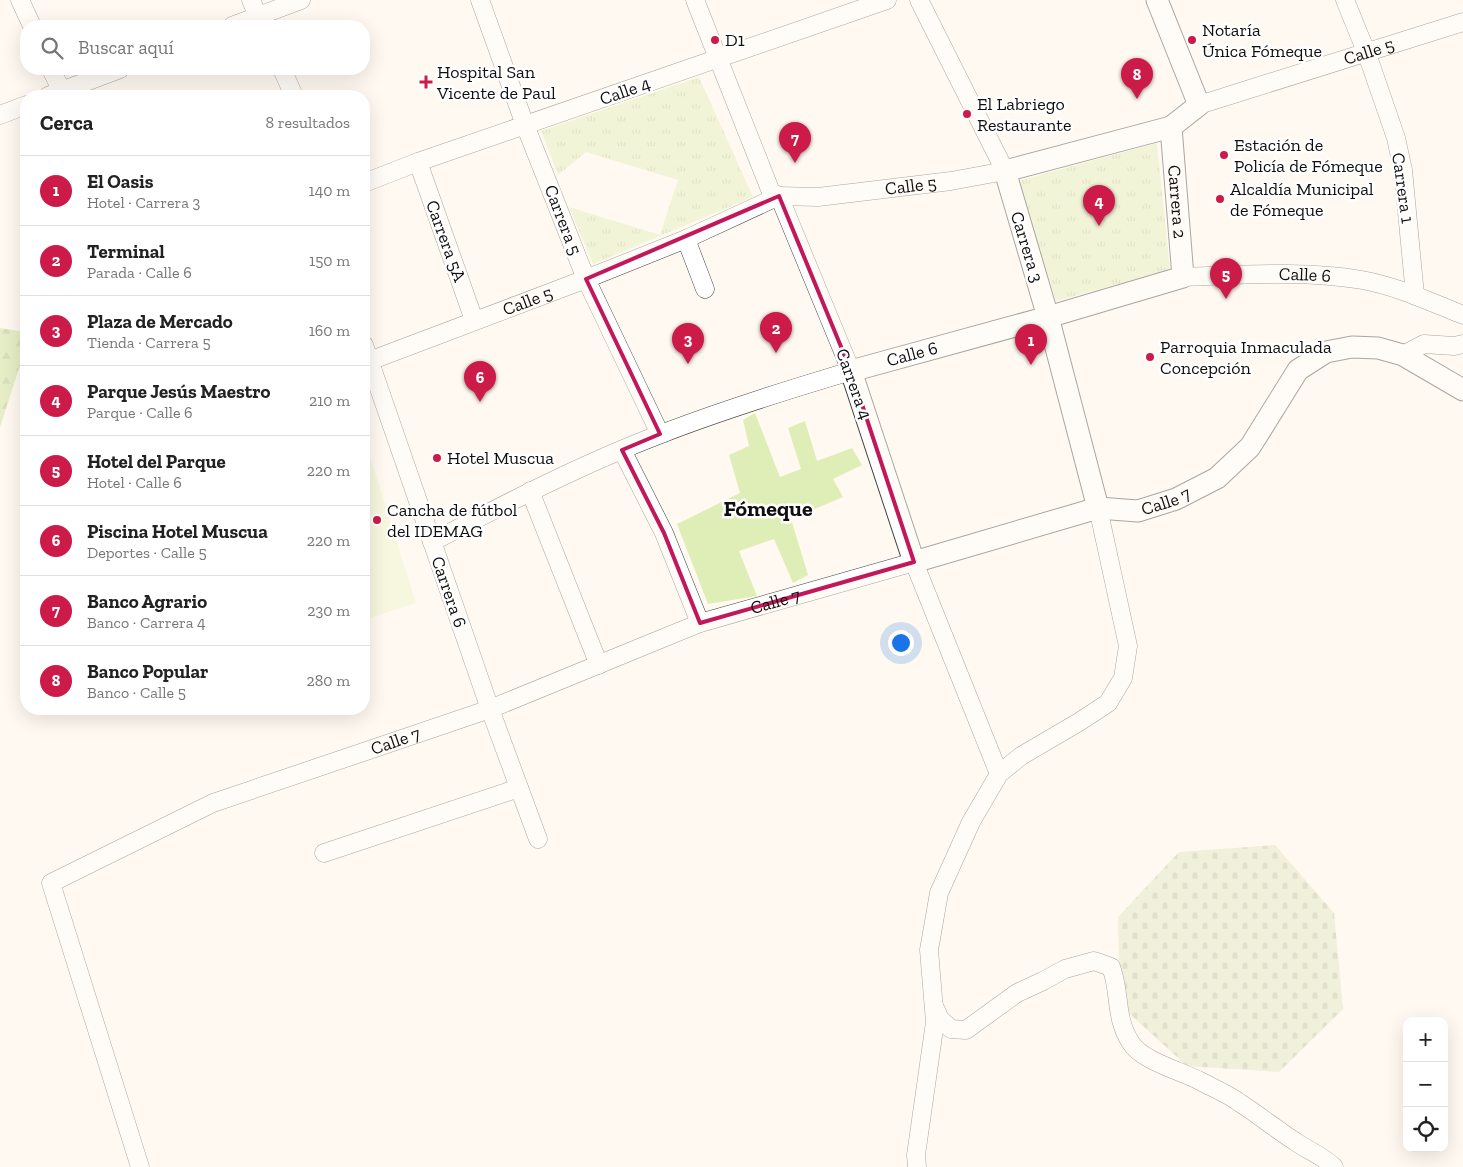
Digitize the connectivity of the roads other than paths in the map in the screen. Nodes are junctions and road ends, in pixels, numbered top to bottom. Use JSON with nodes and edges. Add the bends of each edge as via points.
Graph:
{"nodes":[{"id":1,"x":20,"y":0,"type":"edge"},
{"id":2,"x":251,"y":0,"type":"edge"},
{"id":3,"x":300,"y":0,"type":"edge"},
{"id":4,"x":480,"y":0,"type":"edge"},
{"id":5,"x":695,"y":0,"type":"edge"},
{"id":6,"x":887,"y":0,"type":"edge"},
{"id":7,"x":919,"y":0,"type":"edge"},
{"id":8,"x":1156,"y":0,"type":"edge"},
{"id":9,"x":1345,"y":0,"type":"edge"},
{"id":10,"x":29,"y":20,"type":"edge"},
{"id":11,"x":260,"y":20,"type":"edge"},
{"id":12,"x":262,"y":20,"type":"edge"},
{"id":13,"x":1463,"y":22,"type":"edge"},
{"id":14,"x":1367,"y":54,"type":"junction"},
{"id":15,"x":718,"y":59,"type":"junction"},
{"id":16,"x":53,"y":75,"type":"edge"},
{"id":17,"x":106,"y":75,"type":"edge"},
{"id":18,"x":285,"y":75,"type":"edge"},
{"id":19,"x":57,"y":90,"type":"edge"},
{"id":20,"x":70,"y":90,"type":"edge"},
{"id":21,"x":291,"y":90,"type":"edge"},
{"id":22,"x":1199,"y":106,"type":"junction"},
{"id":23,"x":20,"y":107,"type":"edge"},
{"id":24,"x":0,"y":115,"type":"edge"},
{"id":25,"x":526,"y":125,"type":"junction"},
{"id":26,"x":1171,"y":127,"type":"junction"},
{"id":27,"x":418,"y":162,"type":"junction"},
{"id":28,"x":1005,"y":171,"type":"junction"},
{"id":29,"x":370,"y":181,"type":"edge"},
{"id":30,"x":779,"y":196,"type":"junction"},
{"id":31,"x":686,"y":239,"type":"junction"},
{"id":32,"x":1183,"y":277,"type":"junction"},
{"id":33,"x":586,"y":279,"type":"junction"},
{"id":34,"x":705,"y":289,"type":"dead end"},
{"id":35,"x":1415,"y":295,"type":"junction"},
{"id":36,"x":1463,"y":315,"type":"edge"},
{"id":37,"x":1048,"y":317,"type":"junction"},
{"id":38,"x":474,"y":320,"type":"junction"},
{"id":39,"x":1463,"y":344,"type":"edge"},
{"id":40,"x":370,"y":355,"type":"edge"},
{"id":41,"x":1404,"y":355,"type":"junction"},
{"id":42,"x":370,"y":367,"type":"edge"},
{"id":43,"x":851,"y":371,"type":"junction"},
{"id":44,"x":1463,"y":390,"type":"edge"},
{"id":45,"x":660,"y":434,"type":"junction"},
{"id":46,"x":622,"y":450,"type":"junction"},
{"id":47,"x":530,"y":491,"type":"junction"},
{"id":48,"x":1098,"y":508,"type":"junction"},
{"id":49,"x":432,"y":542,"type":"junction"},
{"id":50,"x":914,"y":562,"type":"junction"},
{"id":51,"x":700,"y":623,"type":"junction"},
{"id":52,"x":599,"y":665,"type":"junction"},
{"id":53,"x":490,"y":709,"type":"junction"},
{"id":54,"x":1000,"y":774,"type":"junction"},
{"id":55,"x":519,"y":788,"type":"junction"},
{"id":56,"x":538,"y":839,"type":"dead end"},
{"id":57,"x":324,"y":853,"type":"dead end"},
{"id":58,"x":932,"y":1001,"type":"junction"},
{"id":59,"x":140,"y":1167,"type":"edge"},
{"id":60,"x":917,"y":1167,"type":"edge"},
{"id":61,"x":1334,"y":1167,"type":"edge"}],
"edges":[{"from":1,"to":10,"type":"street"},
{"from":2,"to":11,"type":"street"},
{"from":3,"to":12,"type":"street"},
{"from":4,"to":25,"type":"street","name":"Carrera 5"},
{"from":5,"to":15,"type":"street","name":"Carrera 4"},
{"from":6,"to":15,"type":"street","name":"Calle 4"},
{"from":7,"to":28,"type":"street","name":"Carrera 3"},
{"from":8,"to":22,"type":"street"},
{"from":9,"to":14,"type":"street","name":"Carrera 1"},
{"from":13,"to":14,"type":"street","name":"Calle 5"},
{"from":14,"to":22,"type":"street","name":"Calle 5"},
{"from":14,"to":35,"type":"street","name":"Carrera 1","via":[[1396,138],[1403,170]]},
{"from":15,"to":25,"type":"street","name":"Calle 4"},
{"from":15,"to":30,"type":"street","name":"Carrera 4","via":[[771,192]]},
{"from":16,"to":19,"type":"street"},
{"from":17,"to":20,"type":"street"},
{"from":18,"to":21,"type":"street"},
{"from":22,"to":26,"type":"street","name":"Calle 5"},
{"from":23,"to":24,"type":"street"},
{"from":25,"to":27,"type":"street","name":"Calle 4"},
{"from":25,"to":33,"type":"street","name":"Carrera 5"},
{"from":26,"to":28,"type":"street","name":"Calle 5"},
{"from":26,"to":32,"type":"street","name":"Carrera 2"},
{"from":27,"to":29,"type":"street","name":"Calle 4"},
{"from":27,"to":38,"type":"street","name":"Carrera 5A"},
{"from":28,"to":30,"type":"street","name":"Calle 5","via":[[818,197]]},
{"from":28,"to":37,"type":"street","name":"Carrera 3"},
{"from":30,"to":31,"type":"street","name":"Calle 5"},
{"from":30,"to":43,"type":"street","name":"Carrera 4"},
{"from":31,"to":33,"type":"street","name":"Calle 5"},
{"from":31,"to":34,"type":"street"},
{"from":32,"to":35,"type":"street","name":"Calle 6","via":[[1292,274],[1363,280]]},
{"from":32,"to":37,"type":"street","name":"Calle 6"},
{"from":33,"to":38,"type":"street","name":"Calle 5"},
{"from":33,"to":45,"type":"street","name":"Carrera 5"},
{"from":35,"to":36,"type":"street","name":"Calle 6"},
{"from":37,"to":43,"type":"street","name":"Calle 6"},
{"from":37,"to":48,"type":"street","name":"Carrera 3"},
{"from":38,"to":40,"type":"street","name":"Calle 5"},
{"from":39,"to":41,"type":"street","via":[[1424,344]]},
{"from":41,"to":44,"type":"street","name":"Calle 7"},
{"from":41,"to":48,"type":"street","name":"Calle 7","via":[[1378,348],[1352,347],[1326,352],[1298,370],[1250,447],[1217,478],[1176,499],[1138,511]]},
{"from":42,"to":49,"type":"street","name":"Carrera 6"},
{"from":43,"to":45,"type":"street","name":"Calle 6","via":[[755,400]]},
{"from":43,"to":50,"type":"street","name":"Carrera 4"},
{"from":45,"to":46,"type":"street","name":"Calle 6"},
{"from":46,"to":47,"type":"street","name":"Calle 6"},
{"from":46,"to":51,"type":"street","via":[[664,533]]},
{"from":47,"to":49,"type":"street","name":"Calle 6"},
{"from":47,"to":52,"type":"street"},
{"from":48,"to":50,"type":"street","name":"Calle 7"},
{"from":48,"to":54,"type":"street","via":[[1128,646],[1123,678],[1108,703],[1021,756]]},
{"from":49,"to":53,"type":"street","name":"Carrera 6"},
{"from":50,"to":51,"type":"street","name":"Calle 7"},
{"from":50,"to":54,"type":"street","name":"Carrera 4"},
{"from":51,"to":52,"type":"street","name":"Calle 7"},
{"from":52,"to":53,"type":"street","name":"Calle 7"},
{"from":53,"to":55,"type":"street","name":"Carrera 6"},
{"from":53,"to":59,"type":"street","name":"Calle 7","via":[[212,803],[52,883]]},
{"from":54,"to":58,"type":"street","via":[[971,822],[939,893],[929,950]]},
{"from":55,"to":56,"type":"street","name":"Carrera 6"},
{"from":55,"to":57,"type":"street"},
{"from":58,"to":60,"type":"street","via":[[935,1022]]},
{"from":58,"to":61,"type":"street","via":[[940,1019],[951,1029],[966,1030],[1018,992],[1065,969],[1094,961],[1111,967],[1118,1012],[1132,1045],[1149,1059],[1238,1101],[1296,1143],[1327,1159]]}]}
